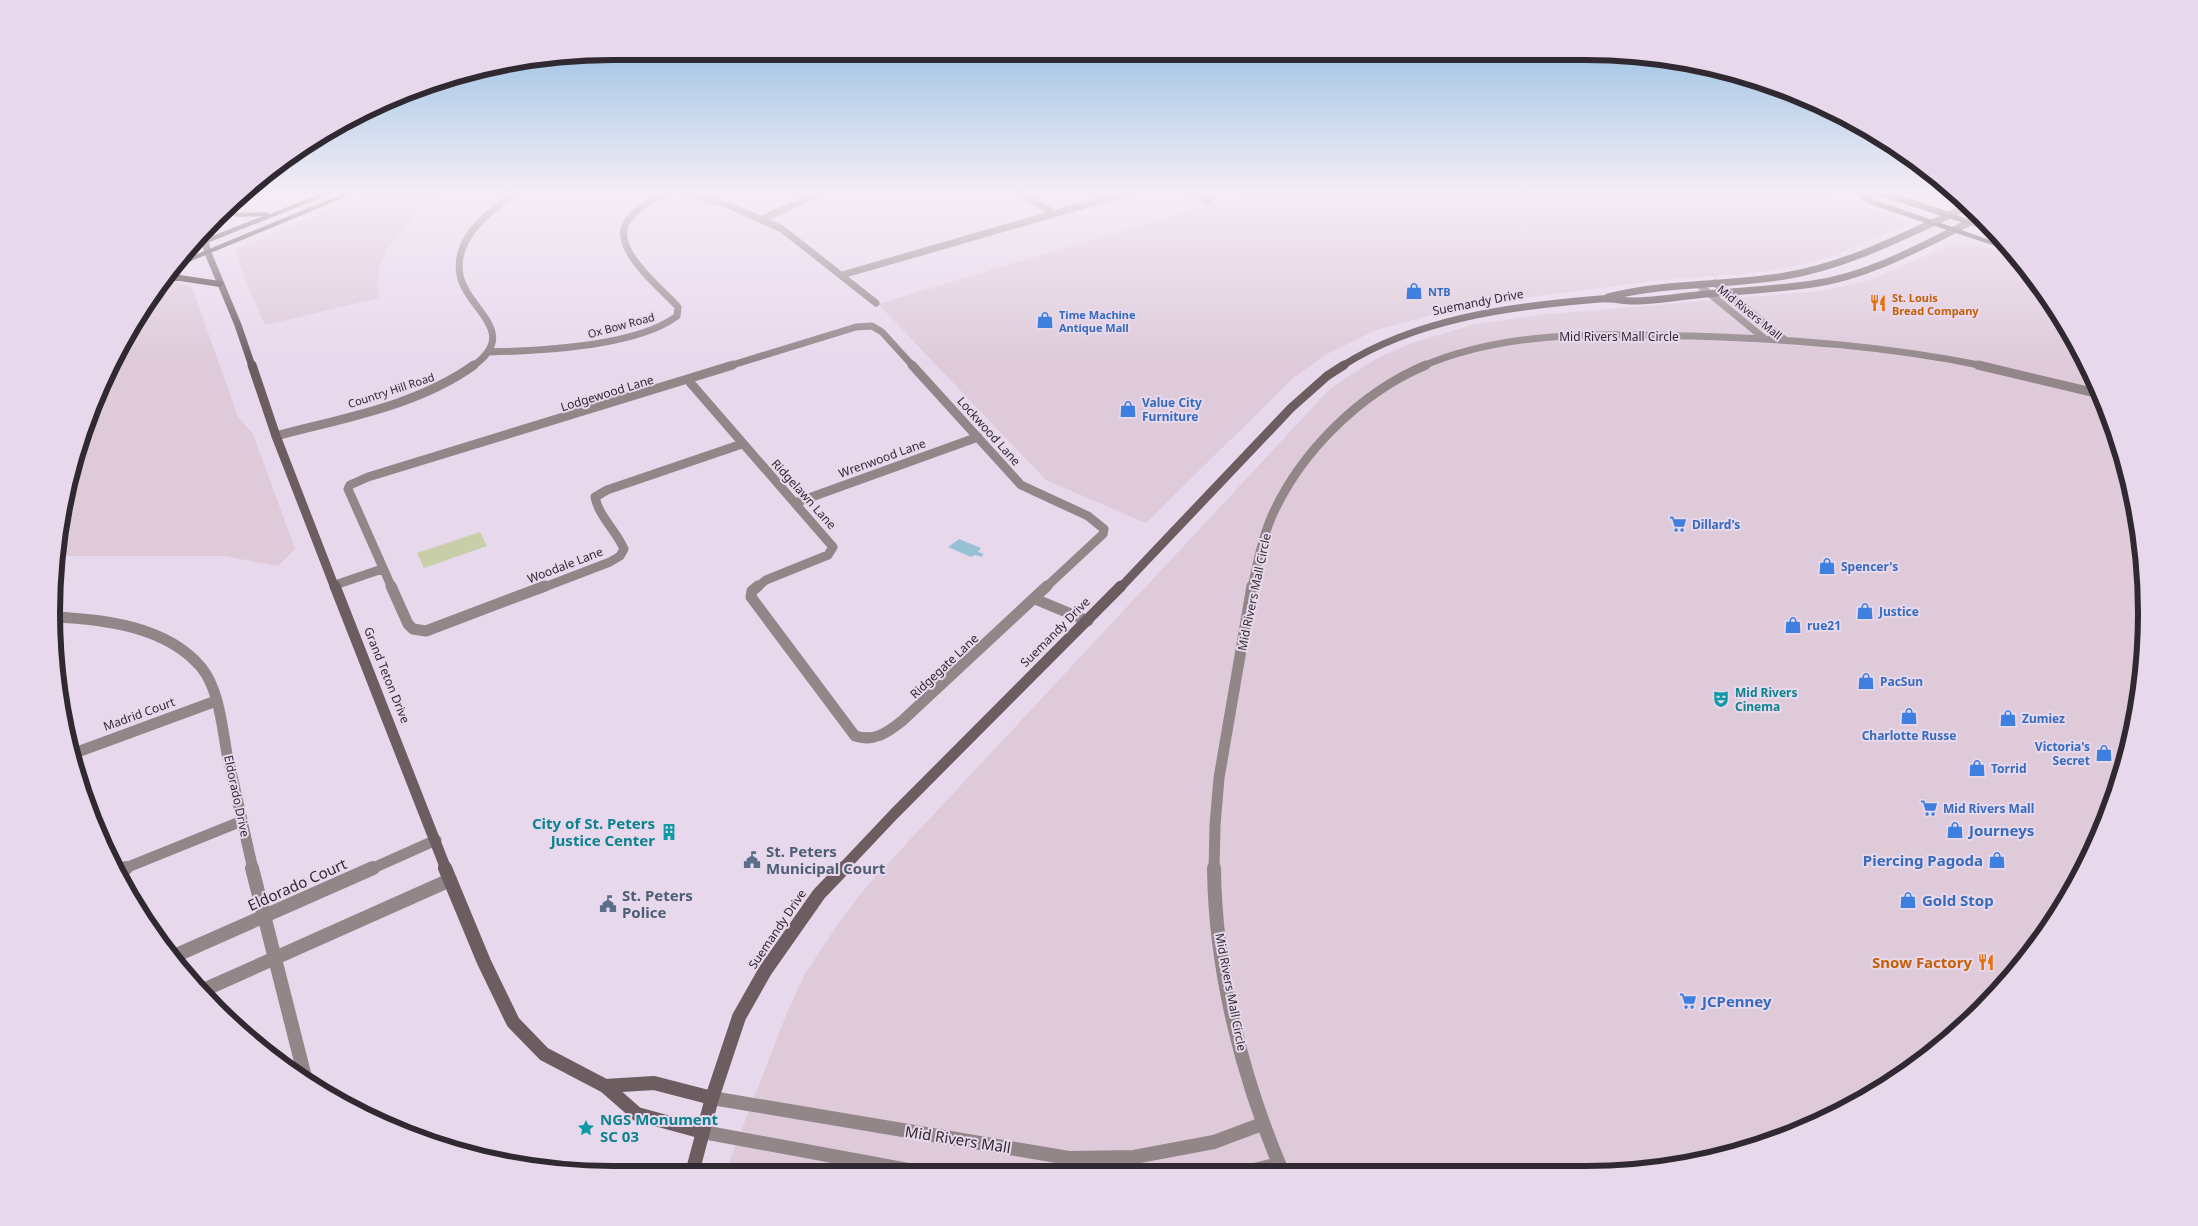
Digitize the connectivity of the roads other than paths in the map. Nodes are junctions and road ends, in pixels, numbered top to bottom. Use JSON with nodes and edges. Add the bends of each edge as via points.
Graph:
{"nodes":[{"id":1,"x":207,"y":248,"type":"edge"},
{"id":2,"x":219,"y":248,"type":"edge"},
{"id":3,"x":464,"y":248,"type":"edge"},
{"id":4,"x":627,"y":248,"type":"edge"},
{"id":5,"x":809,"y":248,"type":"edge"},
{"id":6,"x":936,"y":248,"type":"edge"},
{"id":7,"x":1872,"y":248,"type":"edge"},
{"id":8,"x":1915,"y":248,"type":"edge"},
{"id":9,"x":208,"y":253,"type":"junction"},
{"id":10,"x":186,"y":262,"type":"edge"},
{"id":11,"x":842,"y":275,"type":"junction"},
{"id":12,"x":172,"y":278,"type":"edge"},
{"id":13,"x":220,"y":284,"type":"junction"},
{"id":14,"x":1715,"y":284,"type":"junction"},
{"id":15,"x":1699,"y":285,"type":"junction"},
{"id":16,"x":1729,"y":293,"type":"junction"},
{"id":17,"x":1712,"y":294,"type":"junction"},
{"id":18,"x":1602,"y":299,"type":"junction"},
{"id":19,"x":876,"y":303,"type":"dead end"},
{"id":20,"x":872,"y":326,"type":"joint"},
{"id":21,"x":1765,"y":339,"type":"junction"},
{"id":22,"x":1785,"y":340,"type":"junction"},
{"id":23,"x":488,"y":352,"type":"junction"},
{"id":24,"x":688,"y":380,"type":"junction"},
{"id":25,"x":2092,"y":392,"type":"edge"},
{"id":26,"x":276,"y":436,"type":"junction"},
{"id":27,"x":978,"y":437,"type":"junction"},
{"id":28,"x":742,"y":444,"type":"junction"},
{"id":29,"x":795,"y":503,"type":"junction"},
{"id":30,"x":1104,"y":529,"type":"joint"},
{"id":31,"x":382,"y":569,"type":"junction"},
{"id":32,"x":335,"y":585,"type":"junction"},
{"id":33,"x":1035,"y":599,"type":"junction"},
{"id":34,"x":60,"y":618,"type":"edge"},
{"id":35,"x":1088,"y":620,"type":"junction"},
{"id":36,"x":216,"y":701,"type":"junction"},
{"id":37,"x":864,"y":740,"type":"joint"},
{"id":38,"x":78,"y":752,"type":"edge"},
{"id":39,"x":242,"y":821,"type":"junction"},
{"id":40,"x":436,"y":840,"type":"junction"},
{"id":41,"x":123,"y":869,"type":"edge"},
{"id":42,"x":450,"y":880,"type":"junction"},
{"id":43,"x":263,"y":917,"type":"junction"},
{"id":44,"x":178,"y":954,"type":"edge"},
{"id":45,"x":275,"y":958,"type":"junction"},
{"id":46,"x":207,"y":988,"type":"edge"},
{"id":47,"x":304,"y":1071,"type":"edge"},
{"id":48,"x":605,"y":1086,"type":"junction"},
{"id":49,"x":712,"y":1098,"type":"junction"},
{"id":50,"x":1262,"y":1124,"type":"junction"},
{"id":51,"x":703,"y":1132,"type":"junction"},
{"id":52,"x":694,"y":1166,"type":"edge"},
{"id":53,"x":887,"y":1166,"type":"edge"},
{"id":54,"x":1280,"y":1166,"type":"edge"}],
"edges":[{"from":1,"to":9,"type":"street","name":"Grand Teton Drive"},
{"from":2,"to":9,"type":"main road"},
{"from":3,"to":23,"type":"street","via":[[459,273],[492,327],[493,343]]},
{"from":4,"to":23,"type":"street","name":"Ox Bow Road","via":[[678,307],[677,316],[665,325],[590,346],[536,352]]},
{"from":5,"to":11,"type":"street"},
{"from":6,"to":11,"type":"street"},
{"from":7,"to":14,"type":"street","name":"Suemandy Drive","via":[[1831,266],[1785,276]]},
{"from":8,"to":16,"type":"street","name":"Suemandy Drive","via":[[1843,277],[1788,288]]},
{"from":9,"to":10,"type":"main road"},
{"from":9,"to":13,"type":"street","name":"Grand Teton Drive"},
{"from":11,"to":19,"type":"street"},
{"from":12,"to":13,"type":"main road"},
{"from":13,"to":26,"type":"street","name":"Grand Teton Drive","via":[[238,325]]},
{"from":14,"to":15,"type":"street","name":"Suemandy Drive"},
{"from":14,"to":16,"type":"street","name":"Mid Rivers Mall"},
{"from":15,"to":17,"type":"street","name":"Mid Rivers Mall"},
{"from":15,"to":18,"type":"street","name":"Suemandy Drive","via":[[1627,291]]},
{"from":16,"to":17,"type":"street","name":"Suemandy Drive"},
{"from":16,"to":22,"type":"street","name":"Mid Rivers Mall"},
{"from":17,"to":18,"type":"street","name":"Suemandy Drive","via":[[1635,301]]},
{"from":17,"to":21,"type":"street","name":"Mid Rivers Mall"},
{"from":18,"to":35,"type":"street","name":"Suemandy Drive","via":[[1495,312],[1446,322],[1386,342],[1349,361],[1304,396]]},
{"from":20,"to":24,"type":"street","name":"Lodgewood Lane","via":[[856,327]]},
{"from":20,"to":27,"type":"street","name":"Lockwood Lane","via":[[882,332]]},
{"from":21,"to":22,"type":"street","name":"Mid Rivers Mall Circle"},
{"from":21,"to":50,"type":"street","name":"Mid Rivers Mall Circle","via":[[1591,334],[1512,342],[1461,353],[1408,373],[1357,407],[1292,481],[1268,524],[1262,544],[1223,744],[1215,812],[1214,872],[1220,934],[1237,1032]]},
{"from":22,"to":25,"type":"street","name":"Mid Rivers Mall Circle","via":[[1920,354]]},
{"from":23,"to":26,"type":"street","name":"Country Hill Road","via":[[457,378],[422,394]]},
{"from":24,"to":28,"type":"street","name":"Ridgelawn Lane"},
{"from":24,"to":31,"type":"street","name":"Lodgewood Lane","via":[[350,485],[349,493]]},
{"from":26,"to":32,"type":"street","name":"Grand Teton Drive"},
{"from":27,"to":29,"type":"street","name":"Wrenwood Lane"},
{"from":27,"to":30,"type":"street","name":"Lockwood Lane","via":[[1021,485],[1093,518]]},
{"from":28,"to":29,"type":"street","name":"Ridgelawn Lane"},
{"from":28,"to":31,"type":"street","name":"Woodale Lane","via":[[607,490],[595,497],[597,506],[624,549],[610,562],[426,631],[419,631],[408,624]]},
{"from":29,"to":37,"type":"street","name":"Ridgelawn Lane","via":[[829,540],[832,551],[766,580],[752,591],[751,597],[855,736]]},
{"from":30,"to":33,"type":"street","name":"Ridgegate Lane","via":[[1100,539]]},
{"from":31,"to":32,"type":"street"},
{"from":32,"to":40,"type":"street","name":"Grand Teton Drive"},
{"from":33,"to":35,"type":"street"},
{"from":33,"to":37,"type":"street","name":"Ridgegate Lane","via":[[889,732]]},
{"from":34,"to":36,"type":"street","name":"Eldorado Drive","via":[[112,622],[150,633],[170,643],[200,667]]},
{"from":35,"to":49,"type":"street","name":"Suemandy Drive","via":[[894,814],[819,894],[770,964],[739,1017]]},
{"from":36,"to":38,"type":"street","name":"Madrid Court"},
{"from":36,"to":39,"type":"street","name":"Eldorado Drive"},
{"from":39,"to":41,"type":"street"},
{"from":39,"to":43,"type":"street","name":"Eldorado Drive"},
{"from":40,"to":42,"type":"street","name":"Grand Teton Drive"},
{"from":40,"to":43,"type":"street","name":"Eldorado Court"},
{"from":42,"to":45,"type":"street"},
{"from":42,"to":48,"type":"street","name":"Grand Teton Drive","via":[[484,962],[514,1022],[544,1054]]},
{"from":43,"to":44,"type":"street","name":"Eldorado Court"},
{"from":43,"to":45,"type":"street","name":"Eldorado Drive"},
{"from":45,"to":46,"type":"street"},
{"from":45,"to":47,"type":"street","name":"Eldorado Drive"},
{"from":48,"to":49,"type":"street","via":[[654,1083]]},
{"from":48,"to":51,"type":"street","name":"Grand Teton Drive","via":[[637,1114]]},
{"from":49,"to":50,"type":"street","name":"Mid Rivers Mall","via":[[1069,1158],[1134,1157],[1214,1142]]},
{"from":49,"to":51,"type":"street","name":"Suemandy Drive"},
{"from":50,"to":54,"type":"street","name":"Mid Rivers Mall Circle"},
{"from":51,"to":52,"type":"street","name":"Suemandy Drive"},
{"from":51,"to":53,"type":"street"}]}
